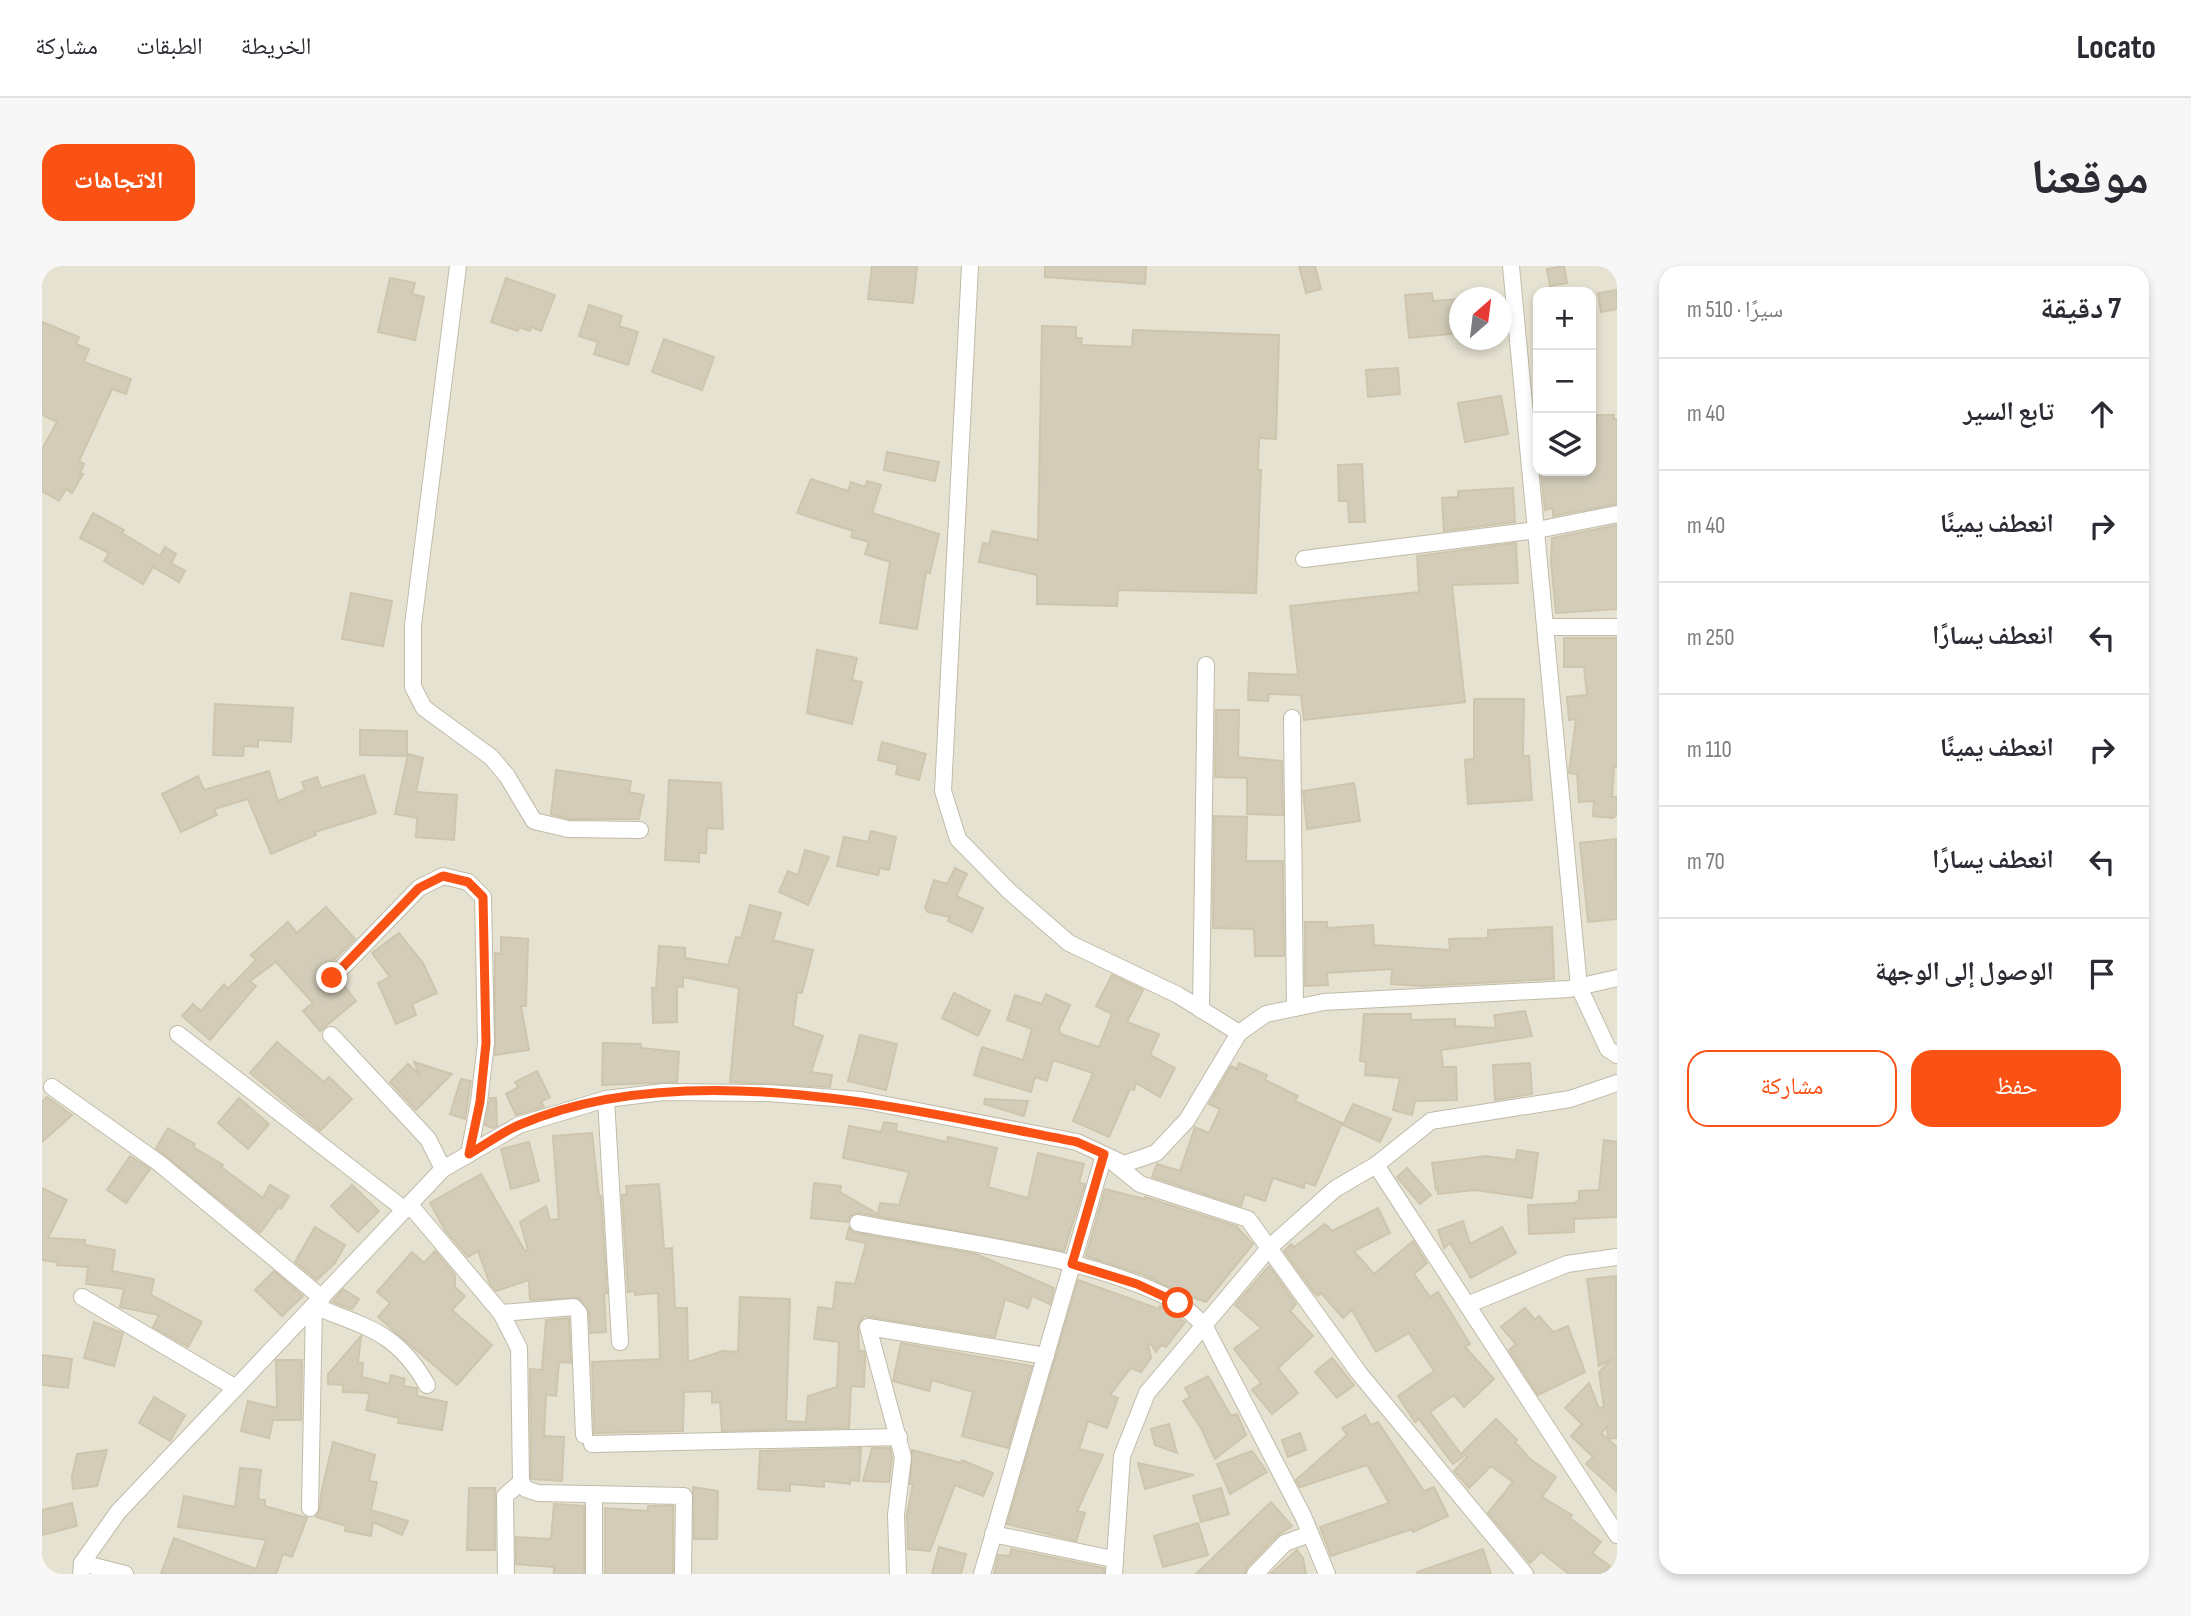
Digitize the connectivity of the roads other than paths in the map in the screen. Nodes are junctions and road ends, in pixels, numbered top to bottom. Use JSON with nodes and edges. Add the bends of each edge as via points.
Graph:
{"nodes":[{"id":1,"x":458,"y":266,"type":"edge"},
{"id":2,"x":970,"y":266,"type":"edge"},
{"id":3,"x":1511,"y":266,"type":"edge"},
{"id":4,"x":1617,"y":514,"type":"edge"},
{"id":5,"x":1537,"y":530,"type":"junction"},
{"id":6,"x":1304,"y":559,"type":"dead end"},
{"id":7,"x":1545,"y":626,"type":"junction"},
{"id":8,"x":1617,"y":627,"type":"edge"},
{"id":9,"x":1206,"y":665,"type":"dead end"},
{"id":10,"x":1292,"y":718,"type":"dead end"},
{"id":11,"x":640,"y":830,"type":"dead end"},
{"id":12,"x":332,"y":978,"type":"dead end"},
{"id":13,"x":1617,"y":978,"type":"edge"},
{"id":14,"x":1579,"y":987,"type":"junction"},
{"id":15,"x":1295,"y":1008,"type":"junction"},
{"id":16,"x":1201,"y":1010,"type":"junction"},
{"id":17,"x":1239,"y":1033,"type":"junction"},
{"id":18,"x":178,"y":1034,"type":"dead end"},
{"id":19,"x":331,"y":1035,"type":"dead end"},
{"id":20,"x":1617,"y":1055,"type":"edge"},
{"id":21,"x":1617,"y":1083,"type":"edge"},
{"id":22,"x":52,"y":1087,"type":"dead end"},
{"id":23,"x":607,"y":1098,"type":"junction"},
{"id":24,"x":469,"y":1154,"type":"junction"},
{"id":25,"x":1104,"y":1154,"type":"junction"},
{"id":26,"x":1376,"y":1165,"type":"junction"},
{"id":27,"x":443,"y":1169,"type":"junction"},
{"id":28,"x":407,"y":1208,"type":"junction"},
{"id":29,"x":858,"y":1223,"type":"dead end"},
{"id":30,"x":1270,"y":1247,"type":"junction"},
{"id":31,"x":1617,"y":1257,"type":"edge"},
{"id":32,"x":1072,"y":1264,"type":"junction"},
{"id":33,"x":82,"y":1297,"type":"dead end"},
{"id":34,"x":318,"y":1302,"type":"junction"},
{"id":35,"x":1467,"y":1305,"type":"junction"},
{"id":36,"x":501,"y":1314,"type":"junction"},
{"id":37,"x":1204,"y":1325,"type":"junction"},
{"id":38,"x":620,"y":1342,"type":"dead end"},
{"id":39,"x":1046,"y":1356,"type":"junction"},
{"id":40,"x":427,"y":1385,"type":"dead end"},
{"id":41,"x":236,"y":1388,"type":"junction"},
{"id":42,"x":899,"y":1437,"type":"junction"},
{"id":43,"x":521,"y":1482,"type":"junction"},
{"id":44,"x":594,"y":1494,"type":"junction"},
{"id":45,"x":310,"y":1508,"type":"dead end"},
{"id":46,"x":993,"y":1534,"type":"junction"},
{"id":47,"x":1310,"y":1534,"type":"junction"},
{"id":48,"x":1617,"y":1535,"type":"edge"},
{"id":49,"x":1114,"y":1566,"type":"edge"},
{"id":50,"x":82,"y":1569,"type":"edge"},
{"id":51,"x":125,"y":1574,"type":"edge"},
{"id":52,"x":506,"y":1574,"type":"edge"},
{"id":53,"x":594,"y":1574,"type":"edge"},
{"id":54,"x":683,"y":1574,"type":"edge"},
{"id":55,"x":898,"y":1574,"type":"edge"},
{"id":56,"x":982,"y":1574,"type":"edge"},
{"id":57,"x":1255,"y":1574,"type":"edge"},
{"id":58,"x":1327,"y":1574,"type":"edge"},
{"id":59,"x":1525,"y":1574,"type":"edge"}],
"edges":[{"from":1,"to":11,"type":"street","via":[[413,625],[413,687],[424,708],[491,757],[534,821],[568,829]]},
{"from":2,"to":16,"type":"street","via":[[943,791],[950,815],[958,839],[1069,943]]},
{"from":3,"to":5,"type":"street"},
{"from":4,"to":5,"type":"street"},
{"from":5,"to":6,"type":"street"},
{"from":5,"to":7,"type":"street"},
{"from":7,"to":8,"type":"street"},
{"from":7,"to":14,"type":"street"},
{"from":9,"to":16,"type":"street"},
{"from":10,"to":15,"type":"street"},
{"from":12,"to":24,"type":"street","via":[[419,888],[443,876],[468,882],[483,897],[486,1043]]},
{"from":13,"to":14,"type":"street"},
{"from":14,"to":15,"type":"street","via":[[1324,1002]]},
{"from":14,"to":20,"type":"street","via":[[1608,1049]]},
{"from":15,"to":17,"type":"street","via":[[1266,1014]]},
{"from":16,"to":17,"type":"street"},
{"from":17,"to":25,"type":"street","via":[[1187,1121],[1156,1153],[1124,1164]]},
{"from":18,"to":28,"type":"street"},
{"from":19,"to":27,"type":"street","via":[[428,1139]]},
{"from":21,"to":26,"type":"street","via":[[1570,1099],[1431,1121]]},
{"from":22,"to":34,"type":"street","via":[[159,1163]]},
{"from":23,"to":24,"type":"street","via":[[519,1125]]},
{"from":23,"to":25,"type":"street","via":[[664,1092],[861,1100],[1077,1142]]},
{"from":23,"to":38,"type":"street"},
{"from":24,"to":27,"type":"street"},
{"from":25,"to":30,"type":"street","via":[[1140,1184],[1248,1219]]},
{"from":25,"to":32,"type":"street"},
{"from":26,"to":30,"type":"street","via":[[1335,1189]]},
{"from":26,"to":35,"type":"street"},
{"from":27,"to":28,"type":"street"},
{"from":28,"to":34,"type":"street"},
{"from":28,"to":36,"type":"street"},
{"from":29,"to":32,"type":"street"},
{"from":30,"to":37,"type":"street"},
{"from":30,"to":59,"type":"street","via":[[1359,1373]]},
{"from":31,"to":35,"type":"street","via":[[1567,1264]]},
{"from":32,"to":37,"type":"street","via":[[1137,1284],[1178,1303]]},
{"from":32,"to":39,"type":"street"},
{"from":33,"to":41,"type":"street"},
{"from":34,"to":40,"type":"street","via":[[384,1334],[414,1362]]},
{"from":34,"to":41,"type":"street"},
{"from":34,"to":45,"type":"street"},
{"from":35,"to":48,"type":"street"},
{"from":36,"to":42,"type":"street","via":[[574,1307],[579,1313],[588,1440]]},
{"from":36,"to":43,"type":"street","via":[[519,1348]]},
{"from":37,"to":47,"type":"street"},
{"from":37,"to":49,"type":"street","via":[[1147,1394],[1122,1456]]},
{"from":39,"to":42,"type":"street","via":[[868,1327]]},
{"from":39,"to":46,"type":"street"},
{"from":41,"to":50,"type":"street","via":[[118,1512]]},
{"from":42,"to":55,"type":"street"},
{"from":43,"to":44,"type":"street","via":[[538,1493]]},
{"from":43,"to":52,"type":"street","via":[[505,1496]]},
{"from":44,"to":53,"type":"street"},
{"from":44,"to":54,"type":"street","via":[[684,1496]]},
{"from":46,"to":49,"type":"street"},
{"from":46,"to":56,"type":"street"},
{"from":47,"to":57,"type":"street","via":[[1285,1543]]},
{"from":47,"to":58,"type":"street"},
{"from":50,"to":51,"type":"street"}]}
